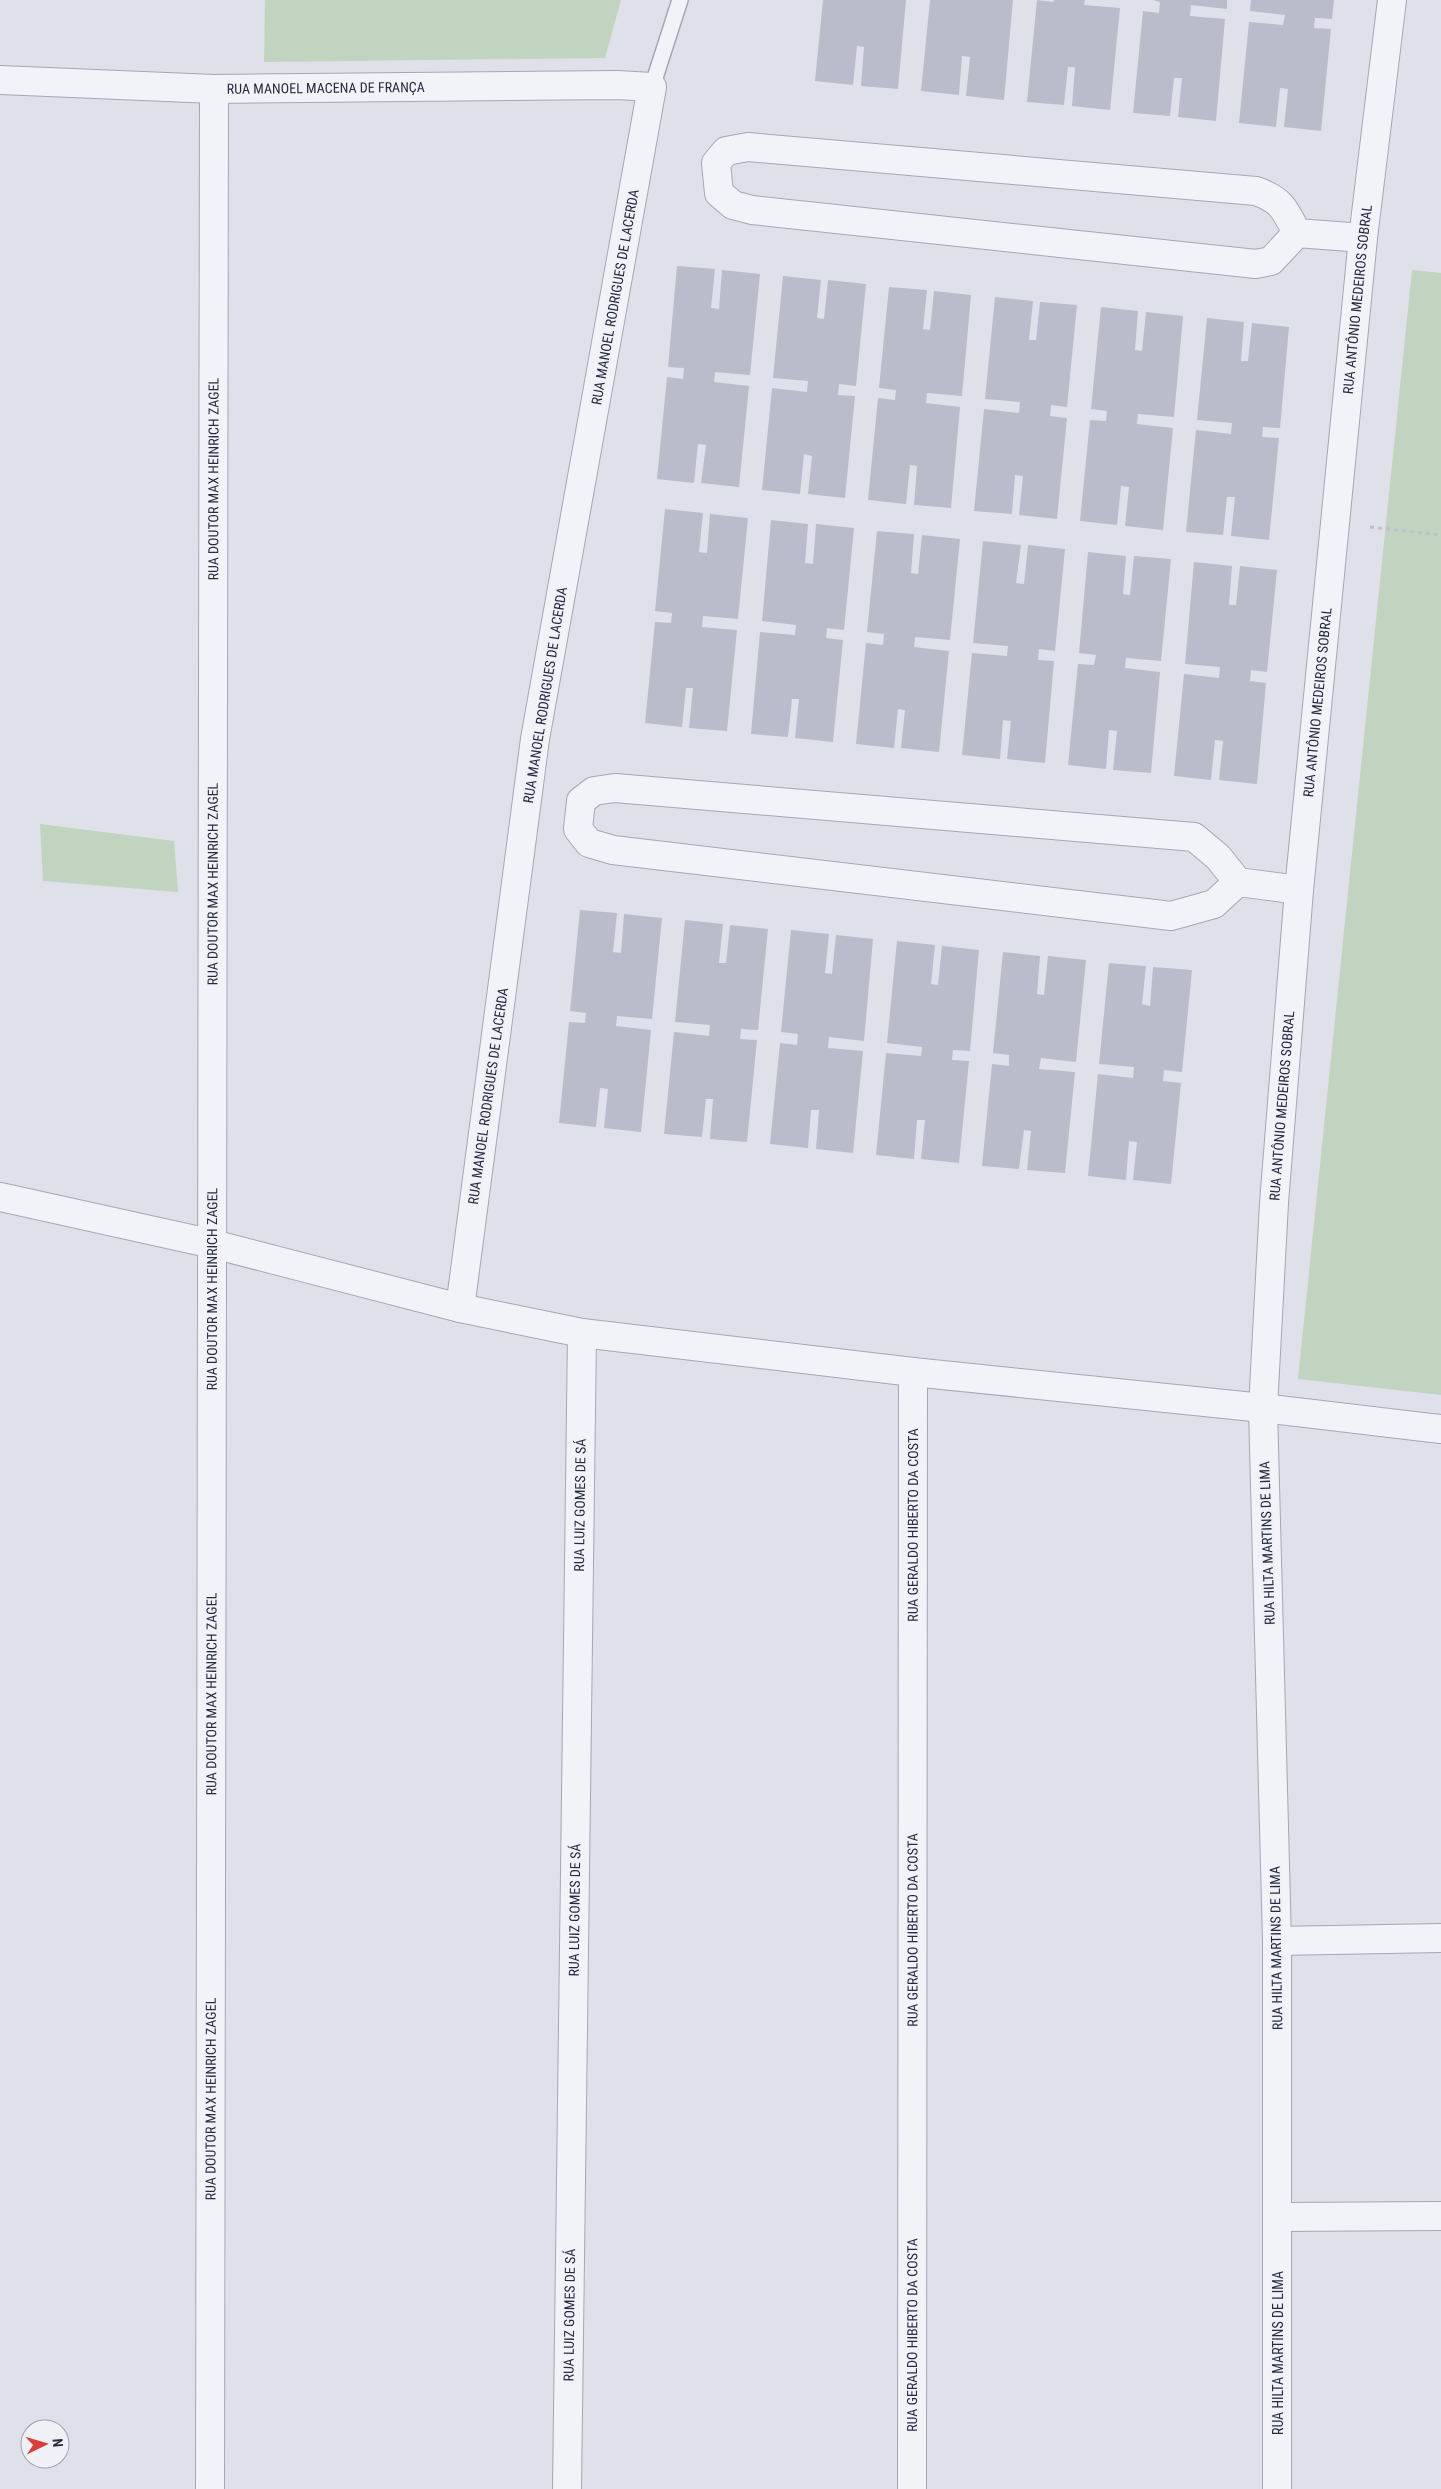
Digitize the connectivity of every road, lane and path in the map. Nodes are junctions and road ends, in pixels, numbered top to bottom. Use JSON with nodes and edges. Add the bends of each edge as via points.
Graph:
{"nodes":[{"id":1,"x":680,"y":0,"type":"edge"},
{"id":2,"x":1392,"y":0,"type":"edge"},
{"id":3,"x":0,"y":80,"type":"edge"},
{"id":4,"x":652,"y":87,"type":"junction"},
{"id":5,"x":214,"y":89,"type":"junction"},
{"id":6,"x":1297,"y":234,"type":"junction"},
{"id":7,"x":1363,"y":238,"type":"junction"},
{"id":8,"x":1335,"y":524,"type":"junction"},
{"id":9,"x":1441,"y":535,"type":"edge"},
{"id":10,"x":1238,"y":882,"type":"junction"},
{"id":11,"x":1298,"y":890,"type":"junction"},
{"id":12,"x":0,"y":1197,"type":"edge"},
{"id":13,"x":213,"y":1244,"type":"junction"},
{"id":14,"x":460,"y":1308,"type":"junction"},
{"id":15,"x":582,"y":1333,"type":"junction"},
{"id":16,"x":913,"y":1372,"type":"junction"},
{"id":17,"x":1263,"y":1408,"type":"junction"},
{"id":18,"x":1441,"y":1429,"type":"edge"},
{"id":19,"x":1441,"y":1938,"type":"edge"},
{"id":20,"x":1277,"y":1941,"type":"junction"},
{"id":21,"x":1441,"y":2216,"type":"edge"},
{"id":22,"x":1278,"y":2217,"type":"junction"},
{"id":23,"x":210,"y":2489,"type":"edge"},
{"id":24,"x":567,"y":2489,"type":"edge"},
{"id":25,"x":912,"y":2489,"type":"edge"},
{"id":26,"x":1277,"y":2489,"type":"edge"}],
"edges":[{"from":1,"to":4,"type":"lane"},
{"from":2,"to":7,"type":"street","name":"RUA ANTÔNIO MEDEIROS SOBRAL"},
{"from":3,"to":5,"type":"street","name":"RUA MANOEL MACENA DE FRANÇA"},
{"from":4,"to":5,"type":"street","name":"RUA MANOEL MACENA DE FRANÇA"},
{"from":4,"to":14,"type":"street","name":"RUA MANOEL RODRIGUES DE LACERDA","via":[[535,739]]},
{"from":5,"to":13,"type":"street","name":"RUA DOUTOR MAX HEINRICH ZAGEL"},
{"from":6,"to":6,"type":"street","via":[[1271,260],[1256,264],[752,210],[733,205],[719,193],[716,163],[726,151],[748,148],[1256,191],[1281,203]]},
{"from":6,"to":7,"type":"street"},
{"from":7,"to":8,"type":"street","name":"RUA ANTÔNIO MEDEIROS SOBRAL"},
{"from":8,"to":9,"type":"path"},
{"from":8,"to":11,"type":"street","name":"RUA ANTÔNIO MEDEIROS SOBRAL"},
{"from":10,"to":10,"type":"street","via":[[1214,904],[1170,916],[613,850],[590,843],[578,829],[580,801],[594,791],[614,788],[1194,837],[1218,857]]},
{"from":10,"to":11,"type":"street"},
{"from":11,"to":17,"type":"street","name":"RUA ANTÔNIO MEDEIROS SOBRAL","via":[[1274,1203]]},
{"from":12,"to":13,"type":"street"},
{"from":13,"to":14,"type":"street"},
{"from":13,"to":23,"type":"street","name":"RUA DOUTOR MAX HEINRICH ZAGEL"},
{"from":14,"to":15,"type":"street"},
{"from":15,"to":16,"type":"street"},
{"from":15,"to":24,"type":"street","name":"RUA LUIZ GOMES DE SÁ"},
{"from":16,"to":17,"type":"street"},
{"from":16,"to":25,"type":"street","name":"RUA GERALDO HIBERTO DA COSTA"},
{"from":17,"to":18,"type":"street"},
{"from":17,"to":20,"type":"street","name":"RUA HILTA MARTINS DE LIMA"},
{"from":19,"to":20,"type":"street"},
{"from":20,"to":22,"type":"street","name":"RUA HILTA MARTINS DE LIMA"},
{"from":21,"to":22,"type":"street"},
{"from":22,"to":26,"type":"street","name":"RUA HILTA MARTINS DE LIMA"}]}
